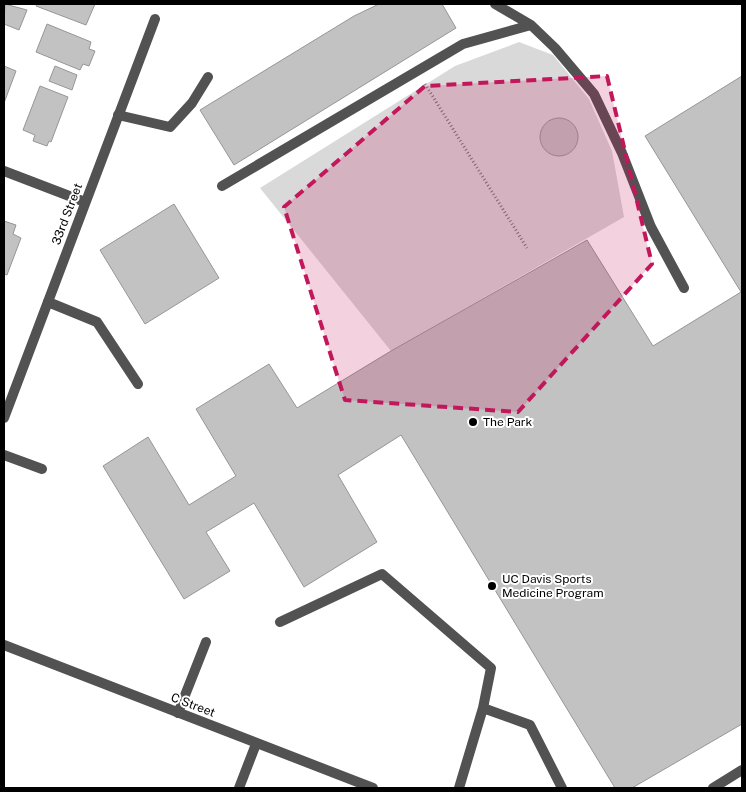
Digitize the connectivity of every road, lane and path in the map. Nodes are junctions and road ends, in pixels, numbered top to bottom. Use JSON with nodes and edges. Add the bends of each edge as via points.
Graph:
{"nodes":[{"id":1,"x":495,"y":4,"type":"edge"},
{"id":2,"x":155,"y":18,"type":"dead end"},
{"id":3,"x":531,"y":25,"type":"junction"},
{"id":4,"x":417,"y":71,"type":"junction"},
{"id":5,"x":208,"y":77,"type":"dead end"},
{"id":6,"x":118,"y":115,"type":"junction"},
{"id":7,"x":4,"y":171,"type":"edge"},
{"id":8,"x":222,"y":186,"type":"dead end"},
{"id":9,"x":85,"y":202,"type":"junction"},
{"id":10,"x":527,"y":248,"type":"dead end"},
{"id":11,"x":684,"y":288,"type":"dead end"},
{"id":12,"x":48,"y":302,"type":"junction"},
{"id":13,"x":138,"y":384,"type":"dead end"},
{"id":14,"x":6,"y":406,"type":"edge"},
{"id":15,"x":4,"y":418,"type":"edge"},
{"id":16,"x":4,"y":455,"type":"edge"},
{"id":17,"x":42,"y":469,"type":"dead end"},
{"id":18,"x":280,"y":622,"type":"dead end"},
{"id":19,"x":206,"y":642,"type":"dead end"},
{"id":20,"x":4,"y":645,"type":"edge"},
{"id":21,"x":484,"y":708,"type":"junction"},
{"id":22,"x":178,"y":713,"type":"junction"},
{"id":23,"x":256,"y":744,"type":"junction"},
{"id":24,"x":742,"y":770,"type":"edge"},
{"id":25,"x":239,"y":788,"type":"edge"},
{"id":26,"x":373,"y":788,"type":"edge"},
{"id":27,"x":459,"y":788,"type":"edge"},
{"id":28,"x":562,"y":788,"type":"edge"},
{"id":29,"x":713,"y":788,"type":"edge"}],
"edges":[{"from":1,"to":3,"type":"street"},
{"from":2,"to":6,"type":"street","name":"33rd Street"},
{"from":3,"to":4,"type":"street","via":[[462,44]]},
{"from":3,"to":11,"type":"street","via":[[594,94],[651,227]]},
{"from":4,"to":8,"type":"street"},
{"from":4,"to":10,"type":"path"},
{"from":5,"to":6,"type":"street","via":[[192,103],[170,128]]},
{"from":6,"to":9,"type":"street","name":"33rd Street"},
{"from":7,"to":9,"type":"street"},
{"from":9,"to":12,"type":"street","name":"33rd Street"},
{"from":12,"to":13,"type":"street","via":[[97,322]]},
{"from":12,"to":14,"type":"street","name":"33rd Street"},
{"from":14,"to":15,"type":"street","name":"33rd Street"},
{"from":16,"to":17,"type":"street"},
{"from":18,"to":21,"type":"street","via":[[382,574],[491,668]]},
{"from":19,"to":22,"type":"street"},
{"from":20,"to":22,"type":"street","name":"C Street"},
{"from":21,"to":27,"type":"street"},
{"from":21,"to":28,"type":"street","via":[[530,725]]},
{"from":22,"to":23,"type":"street","name":"C Street"},
{"from":23,"to":25,"type":"street"},
{"from":23,"to":26,"type":"street","name":"C Street"},
{"from":24,"to":29,"type":"street"}]}
